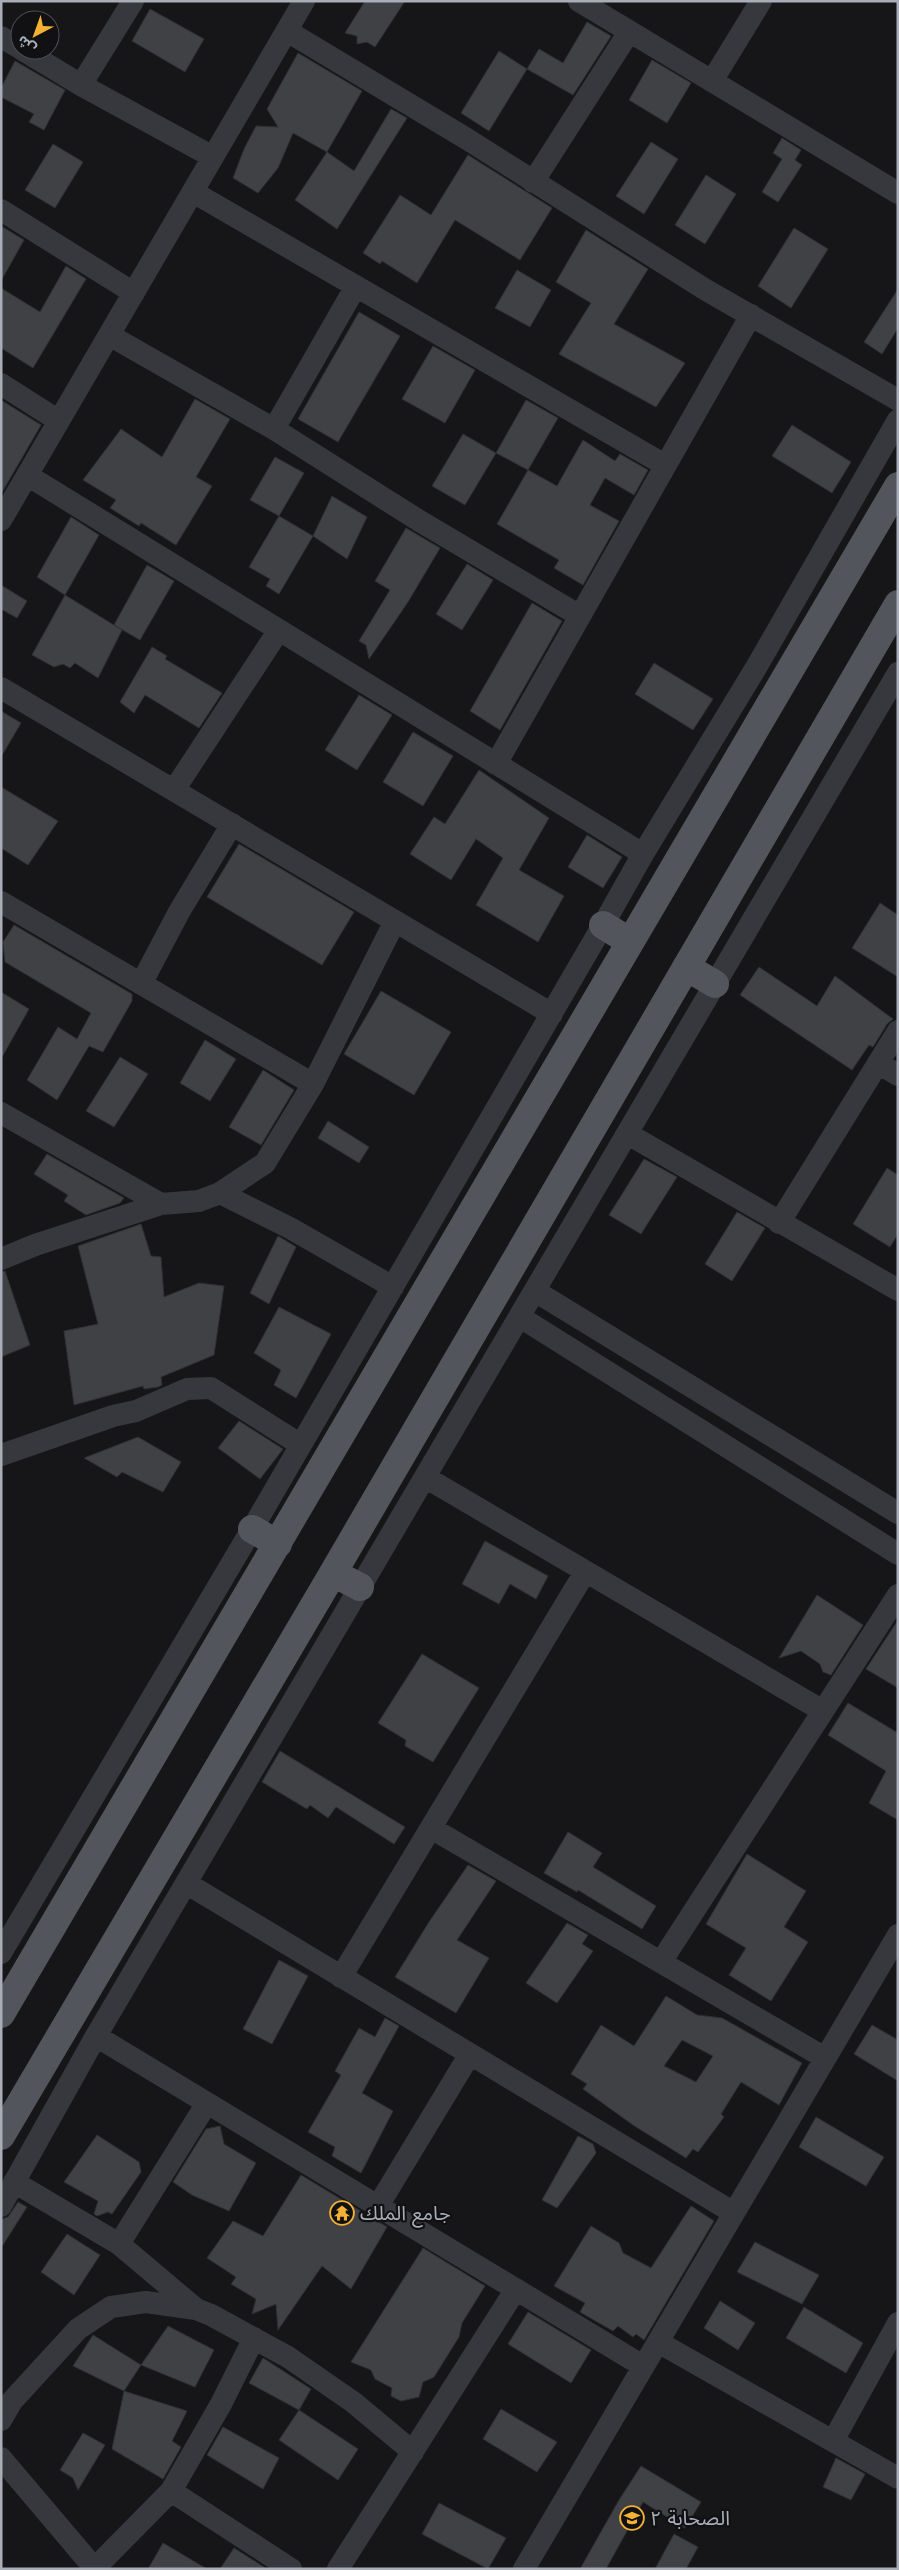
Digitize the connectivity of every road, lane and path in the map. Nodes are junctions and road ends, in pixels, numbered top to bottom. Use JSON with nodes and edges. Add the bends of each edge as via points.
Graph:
{"nodes":[{"id":1,"x":133,"y":1,"type":"edge"},
{"id":2,"x":304,"y":1,"type":"edge"},
{"id":3,"x":579,"y":1,"type":"edge"},
{"id":4,"x":762,"y":1,"type":"edge"},
{"id":5,"x":287,"y":31,"type":"junction"},
{"id":6,"x":629,"y":32,"type":"junction"},
{"id":7,"x":40,"y":60,"type":"edge"},
{"id":8,"x":712,"y":81,"type":"junction"},
{"id":9,"x":81,"y":85,"type":"junction"},
{"id":10,"x":214,"y":157,"type":"junction"},
{"id":11,"x":533,"y":182,"type":"junction"},
{"id":12,"x":193,"y":192,"type":"junction"},
{"id":13,"x":898,"y":193,"type":"edge"},
{"id":14,"x":1,"y":210,"type":"edge"},
{"id":15,"x":356,"y":286,"type":"junction"},
{"id":16,"x":134,"y":293,"type":"junction"},
{"id":17,"x":750,"y":315,"type":"junction"},
{"id":18,"x":109,"y":335,"type":"junction"},
{"id":19,"x":1,"y":384,"type":"edge"},
{"id":20,"x":898,"y":400,"type":"edge"},
{"id":21,"x":898,"y":420,"type":"edge"},
{"id":22,"x":59,"y":421,"type":"junction"},
{"id":23,"x":274,"y":429,"type":"junction"},
{"id":24,"x":665,"y":465,"type":"junction"},
{"id":25,"x":28,"y":475,"type":"junction"},
{"id":26,"x":898,"y":486,"type":"edge"},
{"id":27,"x":1,"y":520,"type":"edge"},
{"id":28,"x":898,"y":604,"type":"edge"},
{"id":29,"x":580,"y":616,"type":"junction"},
{"id":30,"x":279,"y":630,"type":"junction"},
{"id":31,"x":895,"y":684,"type":"edge"},
{"id":32,"x":1,"y":688,"type":"edge"},
{"id":33,"x":496,"y":764,"type":"junction"},
{"id":34,"x":174,"y":790,"type":"junction"},
{"id":35,"x":232,"y":824,"type":"junction"},
{"id":36,"x":642,"y":854,"type":"junction"},
{"id":37,"x":4,"y":910,"type":"edge"},
{"id":38,"x":395,"y":921,"type":"junction"},
{"id":39,"x":603,"y":925,"type":"junction"},
{"id":40,"x":629,"y":941,"type":"junction"},
{"id":41,"x":686,"y":967,"type":"junction"},
{"id":42,"x":141,"y":984,"type":"junction"},
{"id":43,"x":716,"y":984,"type":"junction"},
{"id":44,"x":552,"y":1014,"type":"junction"},
{"id":45,"x":898,"y":1031,"type":"edge"},
{"id":46,"x":878,"y":1063,"type":"junction"},
{"id":47,"x":898,"y":1074,"type":"edge"},
{"id":48,"x":313,"y":1084,"type":"junction"},
{"id":49,"x":1,"y":1113,"type":"edge"},
{"id":50,"x":628,"y":1134,"type":"junction"},
{"id":51,"x":220,"y":1193,"type":"junction"},
{"id":52,"x":160,"y":1204,"type":"junction"},
{"id":53,"x":779,"y":1223,"type":"junction"},
{"id":54,"x":1,"y":1259,"type":"edge"},
{"id":55,"x":393,"y":1287,"type":"junction"},
{"id":56,"x":898,"y":1290,"type":"edge"},
{"id":57,"x":535,"y":1291,"type":"junction"},
{"id":58,"x":520,"y":1317,"type":"junction"},
{"id":59,"x":301,"y":1445,"type":"junction"},
{"id":60,"x":1,"y":1455,"type":"edge"},
{"id":61,"x":425,"y":1477,"type":"junction"},
{"id":62,"x":898,"y":1513,"type":"edge"},
{"id":63,"x":252,"y":1529,"type":"junction"},
{"id":64,"x":278,"y":1544,"type":"junction"},
{"id":65,"x":898,"y":1554,"type":"edge"},
{"id":66,"x":585,"y":1572,"type":"junction"},
{"id":67,"x":333,"y":1573,"type":"junction"},
{"id":68,"x":360,"y":1587,"type":"junction"},
{"id":69,"x":898,"y":1595,"type":"edge"},
{"id":70,"x":823,"y":1711,"type":"junction"},
{"id":71,"x":431,"y":1828,"type":"junction"},
{"id":72,"x":186,"y":1883,"type":"junction"},
{"id":73,"x":894,"y":1949,"type":"edge"},
{"id":74,"x":1,"y":1953,"type":"edge"},
{"id":75,"x":661,"y":1962,"type":"junction"},
{"id":76,"x":341,"y":1977,"type":"junction"},
{"id":77,"x":1,"y":2014,"type":"edge"},
{"id":78,"x":96,"y":2036,"type":"junction"},
{"id":79,"x":470,"y":2054,"type":"junction"},
{"id":80,"x":825,"y":2058,"type":"junction"},
{"id":81,"x":207,"y":2103,"type":"junction"},
{"id":82,"x":1,"y":2136,"type":"edge"},
{"id":83,"x":14,"y":2182,"type":"junction"},
{"id":84,"x":1,"y":2206,"type":"edge"},
{"id":85,"x":378,"y":2206,"type":"junction"},
{"id":86,"x":734,"y":2213,"type":"junction"},
{"id":87,"x":119,"y":2244,"type":"junction"},
{"id":88,"x":516,"y":2289,"type":"junction"},
{"id":89,"x":196,"y":2309,"type":"junction"},
{"id":90,"x":898,"y":2323,"type":"edge"},
{"id":91,"x":254,"y":2338,"type":"junction"},
{"id":92,"x":658,"y":2342,"type":"junction"},
{"id":93,"x":643,"y":2366,"type":"junction"},
{"id":94,"x":1,"y":2420,"type":"edge"},
{"id":95,"x":833,"y":2441,"type":"junction"},
{"id":96,"x":413,"y":2452,"type":"junction"},
{"id":97,"x":1,"y":2458,"type":"edge"},
{"id":98,"x":898,"y":2478,"type":"edge"},
{"id":99,"x":171,"y":2490,"type":"junction"},
{"id":100,"x":94,"y":2569,"type":"edge"},
{"id":101,"x":291,"y":2569,"type":"edge"},
{"id":102,"x":338,"y":2569,"type":"edge"},
{"id":103,"x":524,"y":2569,"type":"edge"}],
"edges":[{"from":1,"to":9,"type":"street"},
{"from":2,"to":5,"type":"street"},
{"from":3,"to":6,"type":"street"},
{"from":4,"to":8,"type":"street"},
{"from":5,"to":10,"type":"street"},
{"from":5,"to":11,"type":"street"},
{"from":6,"to":8,"type":"street"},
{"from":6,"to":11,"type":"street"},
{"from":7,"to":9,"type":"street"},
{"from":8,"to":13,"type":"street"},
{"from":9,"to":10,"type":"street"},
{"from":10,"to":12,"type":"street"},
{"from":11,"to":17,"type":"street"},
{"from":12,"to":15,"type":"street"},
{"from":12,"to":16,"type":"street"},
{"from":14,"to":16,"type":"street"},
{"from":15,"to":23,"type":"street"},
{"from":15,"to":24,"type":"street"},
{"from":16,"to":18,"type":"street"},
{"from":17,"to":20,"type":"street"},
{"from":17,"to":24,"type":"street"},
{"from":18,"to":22,"type":"street"},
{"from":18,"to":23,"type":"street"},
{"from":19,"to":22,"type":"street"},
{"from":21,"to":36,"type":"street","via":[[757,666]]},
{"from":22,"to":25,"type":"street"},
{"from":23,"to":29,"type":"street","via":[[418,520]]},
{"from":24,"to":29,"type":"street"},
{"from":25,"to":27,"type":"street"},
{"from":25,"to":30,"type":"street"},
{"from":26,"to":40,"type":"main road"},
{"from":28,"to":41,"type":"main road"},
{"from":29,"to":33,"type":"street"},
{"from":30,"to":33,"type":"street"},
{"from":30,"to":34,"type":"street"},
{"from":31,"to":43,"type":"street"},
{"from":32,"to":34,"type":"street"},
{"from":33,"to":36,"type":"street"},
{"from":34,"to":35,"type":"street"},
{"from":35,"to":38,"type":"street"},
{"from":35,"to":42,"type":"street","via":[[179,912]]},
{"from":36,"to":39,"type":"street"},
{"from":37,"to":42,"type":"street"},
{"from":38,"to":44,"type":"street"},
{"from":38,"to":48,"type":"street"},
{"from":39,"to":40,"type":"main road"},
{"from":39,"to":44,"type":"street"},
{"from":40,"to":64,"type":"main road"},
{"from":41,"to":43,"type":"main road"},
{"from":41,"to":67,"type":"main road"},
{"from":42,"to":48,"type":"street"},
{"from":43,"to":50,"type":"street"},
{"from":44,"to":55,"type":"street"},
{"from":45,"to":46,"type":"street"},
{"from":46,"to":47,"type":"street"},
{"from":46,"to":53,"type":"street"},
{"from":48,"to":51,"type":"street","via":[[265,1163]]},
{"from":49,"to":52,"type":"street"},
{"from":50,"to":53,"type":"street"},
{"from":50,"to":57,"type":"street"},
{"from":51,"to":52,"type":"street","via":[[199,1201]]},
{"from":51,"to":55,"type":"street","via":[[290,1228]]},
{"from":52,"to":54,"type":"street"},
{"from":53,"to":56,"type":"street"},
{"from":55,"to":59,"type":"street"},
{"from":57,"to":58,"type":"street"},
{"from":57,"to":62,"type":"street"},
{"from":58,"to":61,"type":"street"},
{"from":58,"to":65,"type":"street"},
{"from":59,"to":60,"type":"street","via":[[211,1388],[187,1389],[136,1411]]},
{"from":59,"to":63,"type":"street"},
{"from":61,"to":66,"type":"street"},
{"from":61,"to":68,"type":"street"},
{"from":63,"to":64,"type":"main road"},
{"from":63,"to":74,"type":"street"},
{"from":64,"to":77,"type":"main road"},
{"from":66,"to":70,"type":"street"},
{"from":66,"to":71,"type":"street"},
{"from":67,"to":68,"type":"main road"},
{"from":67,"to":82,"type":"main road"},
{"from":68,"to":72,"type":"street"},
{"from":69,"to":70,"type":"street"},
{"from":70,"to":75,"type":"street"},
{"from":71,"to":75,"type":"street"},
{"from":71,"to":76,"type":"street"},
{"from":72,"to":76,"type":"street"},
{"from":72,"to":78,"type":"street"},
{"from":73,"to":80,"type":"street"},
{"from":75,"to":80,"type":"street"},
{"from":76,"to":79,"type":"street"},
{"from":78,"to":81,"type":"street"},
{"from":78,"to":83,"type":"street"},
{"from":79,"to":85,"type":"street"},
{"from":79,"to":86,"type":"street"},
{"from":80,"to":86,"type":"street"},
{"from":81,"to":85,"type":"street"},
{"from":81,"to":87,"type":"street"},
{"from":83,"to":84,"type":"street"},
{"from":83,"to":87,"type":"street"},
{"from":85,"to":88,"type":"street"},
{"from":86,"to":92,"type":"street"},
{"from":87,"to":89,"type":"street"},
{"from":88,"to":93,"type":"street"},
{"from":88,"to":96,"type":"street"},
{"from":89,"to":91,"type":"street"},
{"from":89,"to":94,"type":"street","via":[[146,2302],[111,2306],[78,2329],[55,2352],[12,2401]]},
{"from":90,"to":95,"type":"street"},
{"from":91,"to":96,"type":"street","via":[[329,2384]]},
{"from":91,"to":99,"type":"street","via":[[221,2404]]},
{"from":92,"to":93,"type":"street"},
{"from":92,"to":95,"type":"street"},
{"from":93,"to":103,"type":"street"},
{"from":95,"to":98,"type":"street"},
{"from":96,"to":102,"type":"street"},
{"from":97,"to":100,"type":"street"},
{"from":99,"to":100,"type":"street"},
{"from":99,"to":101,"type":"street"}]}
